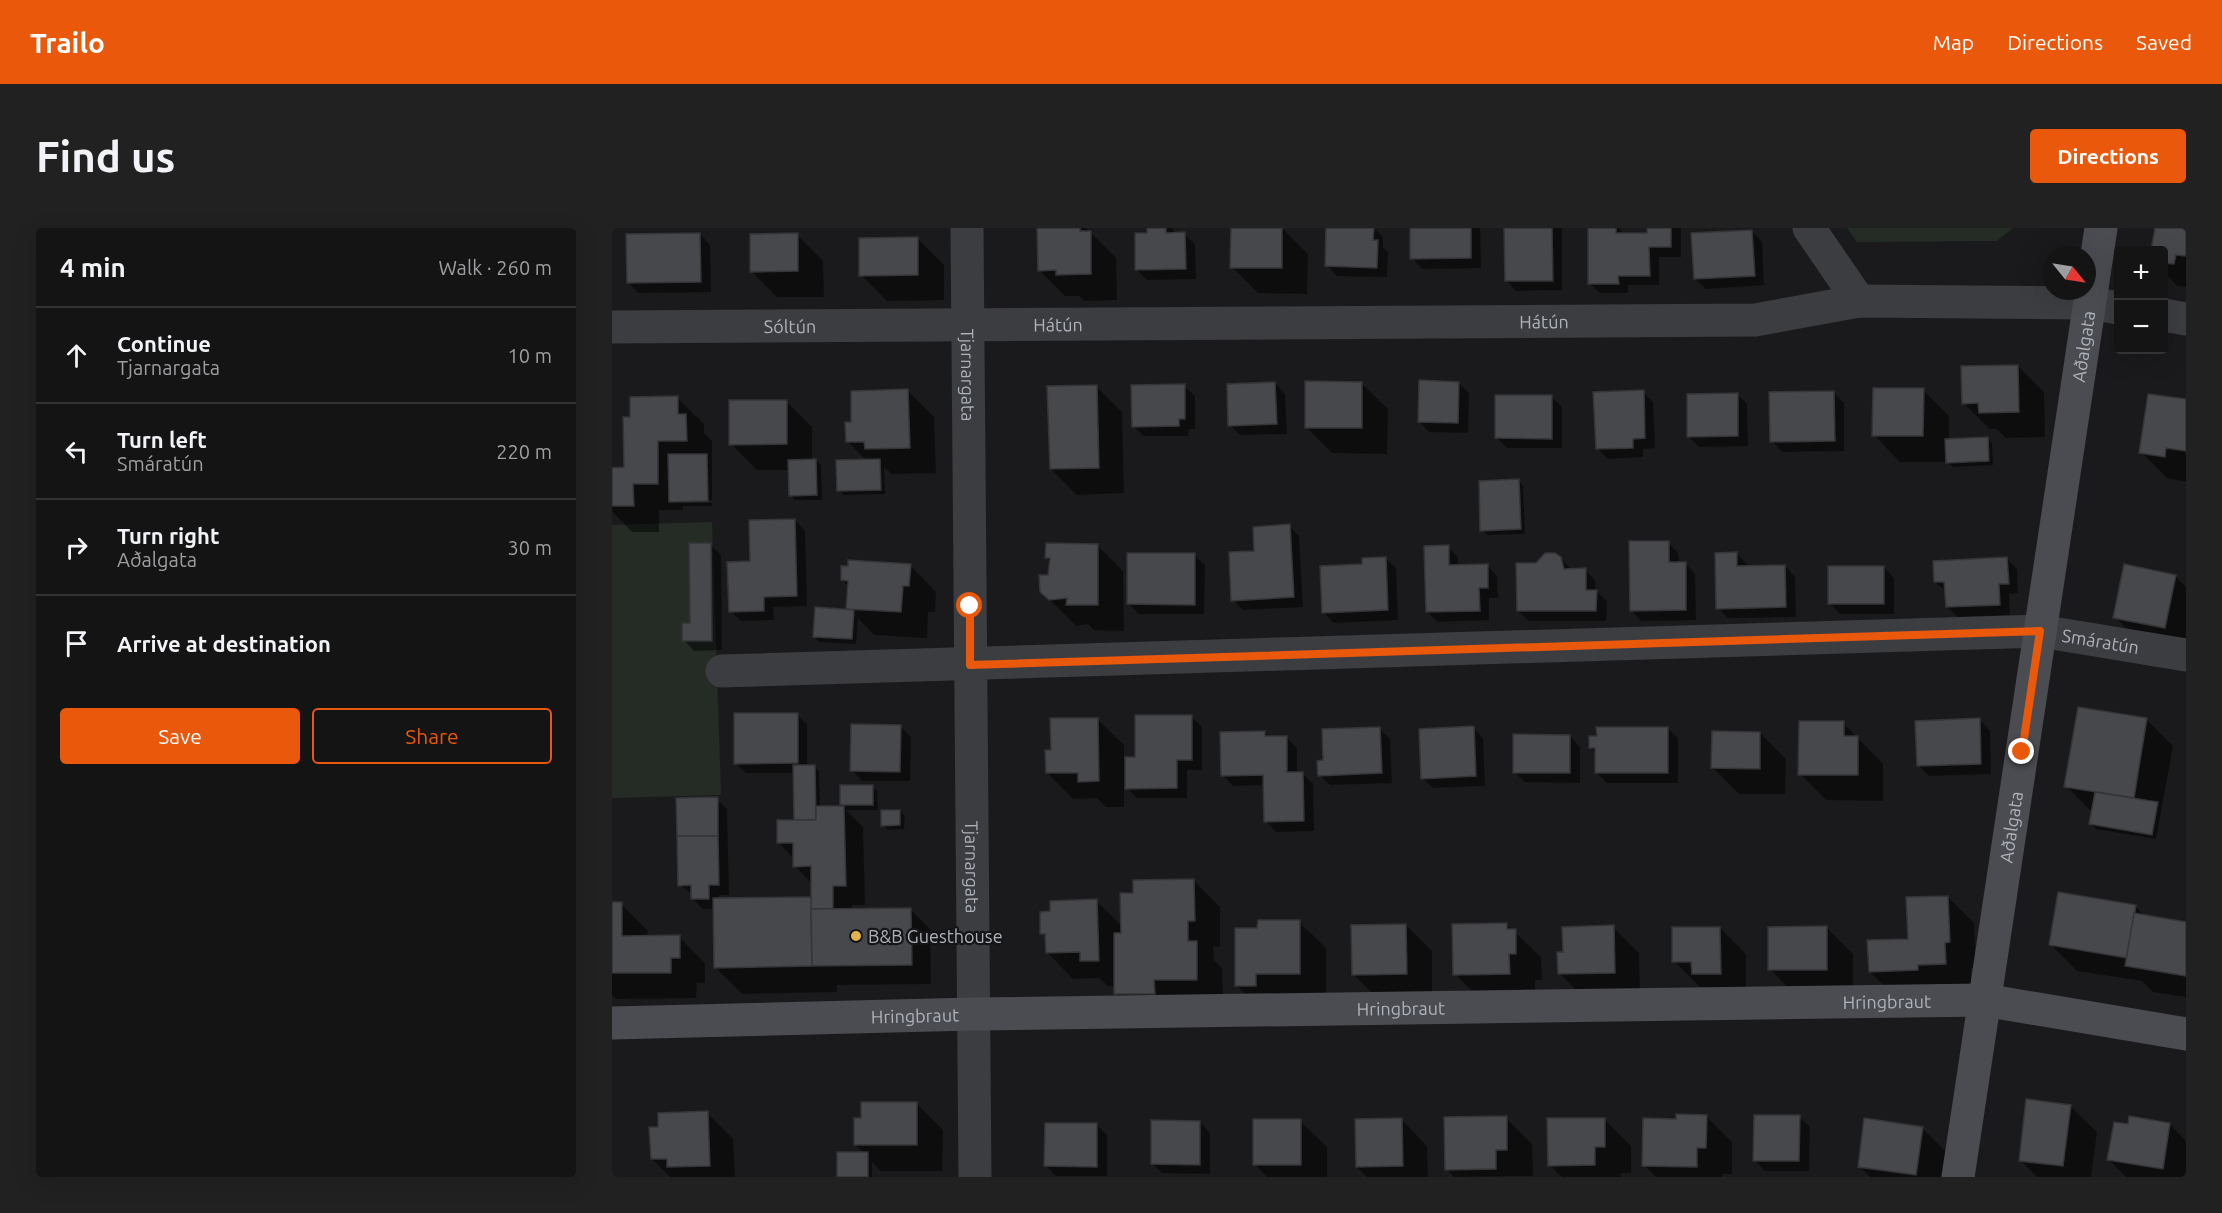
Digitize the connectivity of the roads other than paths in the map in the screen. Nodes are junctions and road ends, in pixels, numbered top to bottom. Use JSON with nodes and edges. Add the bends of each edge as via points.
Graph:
{"nodes":[{"id":1,"x":967,"y":228,"type":"edge"},
{"id":2,"x":1809,"y":228,"type":"edge"},
{"id":3,"x":2101,"y":228,"type":"edge"},
{"id":4,"x":1859,"y":301,"type":"junction"},
{"id":5,"x":2104,"y":305,"type":"edge"},
{"id":6,"x":2168,"y":316,"type":"edge"},
{"id":7,"x":2186,"y":319,"type":"edge"},
{"id":8,"x":968,"y":326,"type":"junction"},
{"id":9,"x":612,"y":327,"type":"edge"},
{"id":10,"x":2040,"y":631,"type":"junction"},
{"id":11,"x":2186,"y":655,"type":"edge"},
{"id":12,"x":970,"y":665,"type":"junction"},
{"id":13,"x":722,"y":671,"type":"dead end"},
{"id":14,"x":1984,"y":1000,"type":"junction"},
{"id":15,"x":974,"y":1014,"type":"junction"},
{"id":16,"x":612,"y":1023,"type":"edge"},
{"id":17,"x":2186,"y":1034,"type":"edge"},
{"id":18,"x":975,"y":1177,"type":"edge"},
{"id":19,"x":1958,"y":1177,"type":"edge"}],
"edges":[{"from":1,"to":8,"type":"street","name":"Tjarnargata"},
{"from":2,"to":4,"type":"street"},
{"from":3,"to":5,"type":"main road","name":"Aðalgata"},
{"from":4,"to":5,"type":"street","name":"Hátún"},
{"from":4,"to":8,"type":"street","name":"Hátún","via":[[1755,320]]},
{"from":5,"to":10,"type":"main road","name":"Aðalgata"},
{"from":6,"to":7,"type":"street"},
{"from":8,"to":9,"type":"street","name":"Sóltún"},
{"from":8,"to":12,"type":"street","name":"Tjarnargata"},
{"from":10,"to":11,"type":"street","name":"Smáratún"},
{"from":10,"to":12,"type":"street","name":"Smáratún"},
{"from":10,"to":14,"type":"main road","name":"Aðalgata"},
{"from":12,"to":13,"type":"street"},
{"from":12,"to":15,"type":"street","name":"Tjarnargata"},
{"from":14,"to":15,"type":"main road","name":"Hringbraut"},
{"from":14,"to":17,"type":"main road","name":"Hringbraut"},
{"from":14,"to":19,"type":"main road","name":"Aðalgata"},
{"from":15,"to":16,"type":"main road","name":"Hringbraut"},
{"from":15,"to":18,"type":"street","name":"Tjarnargata"}]}
